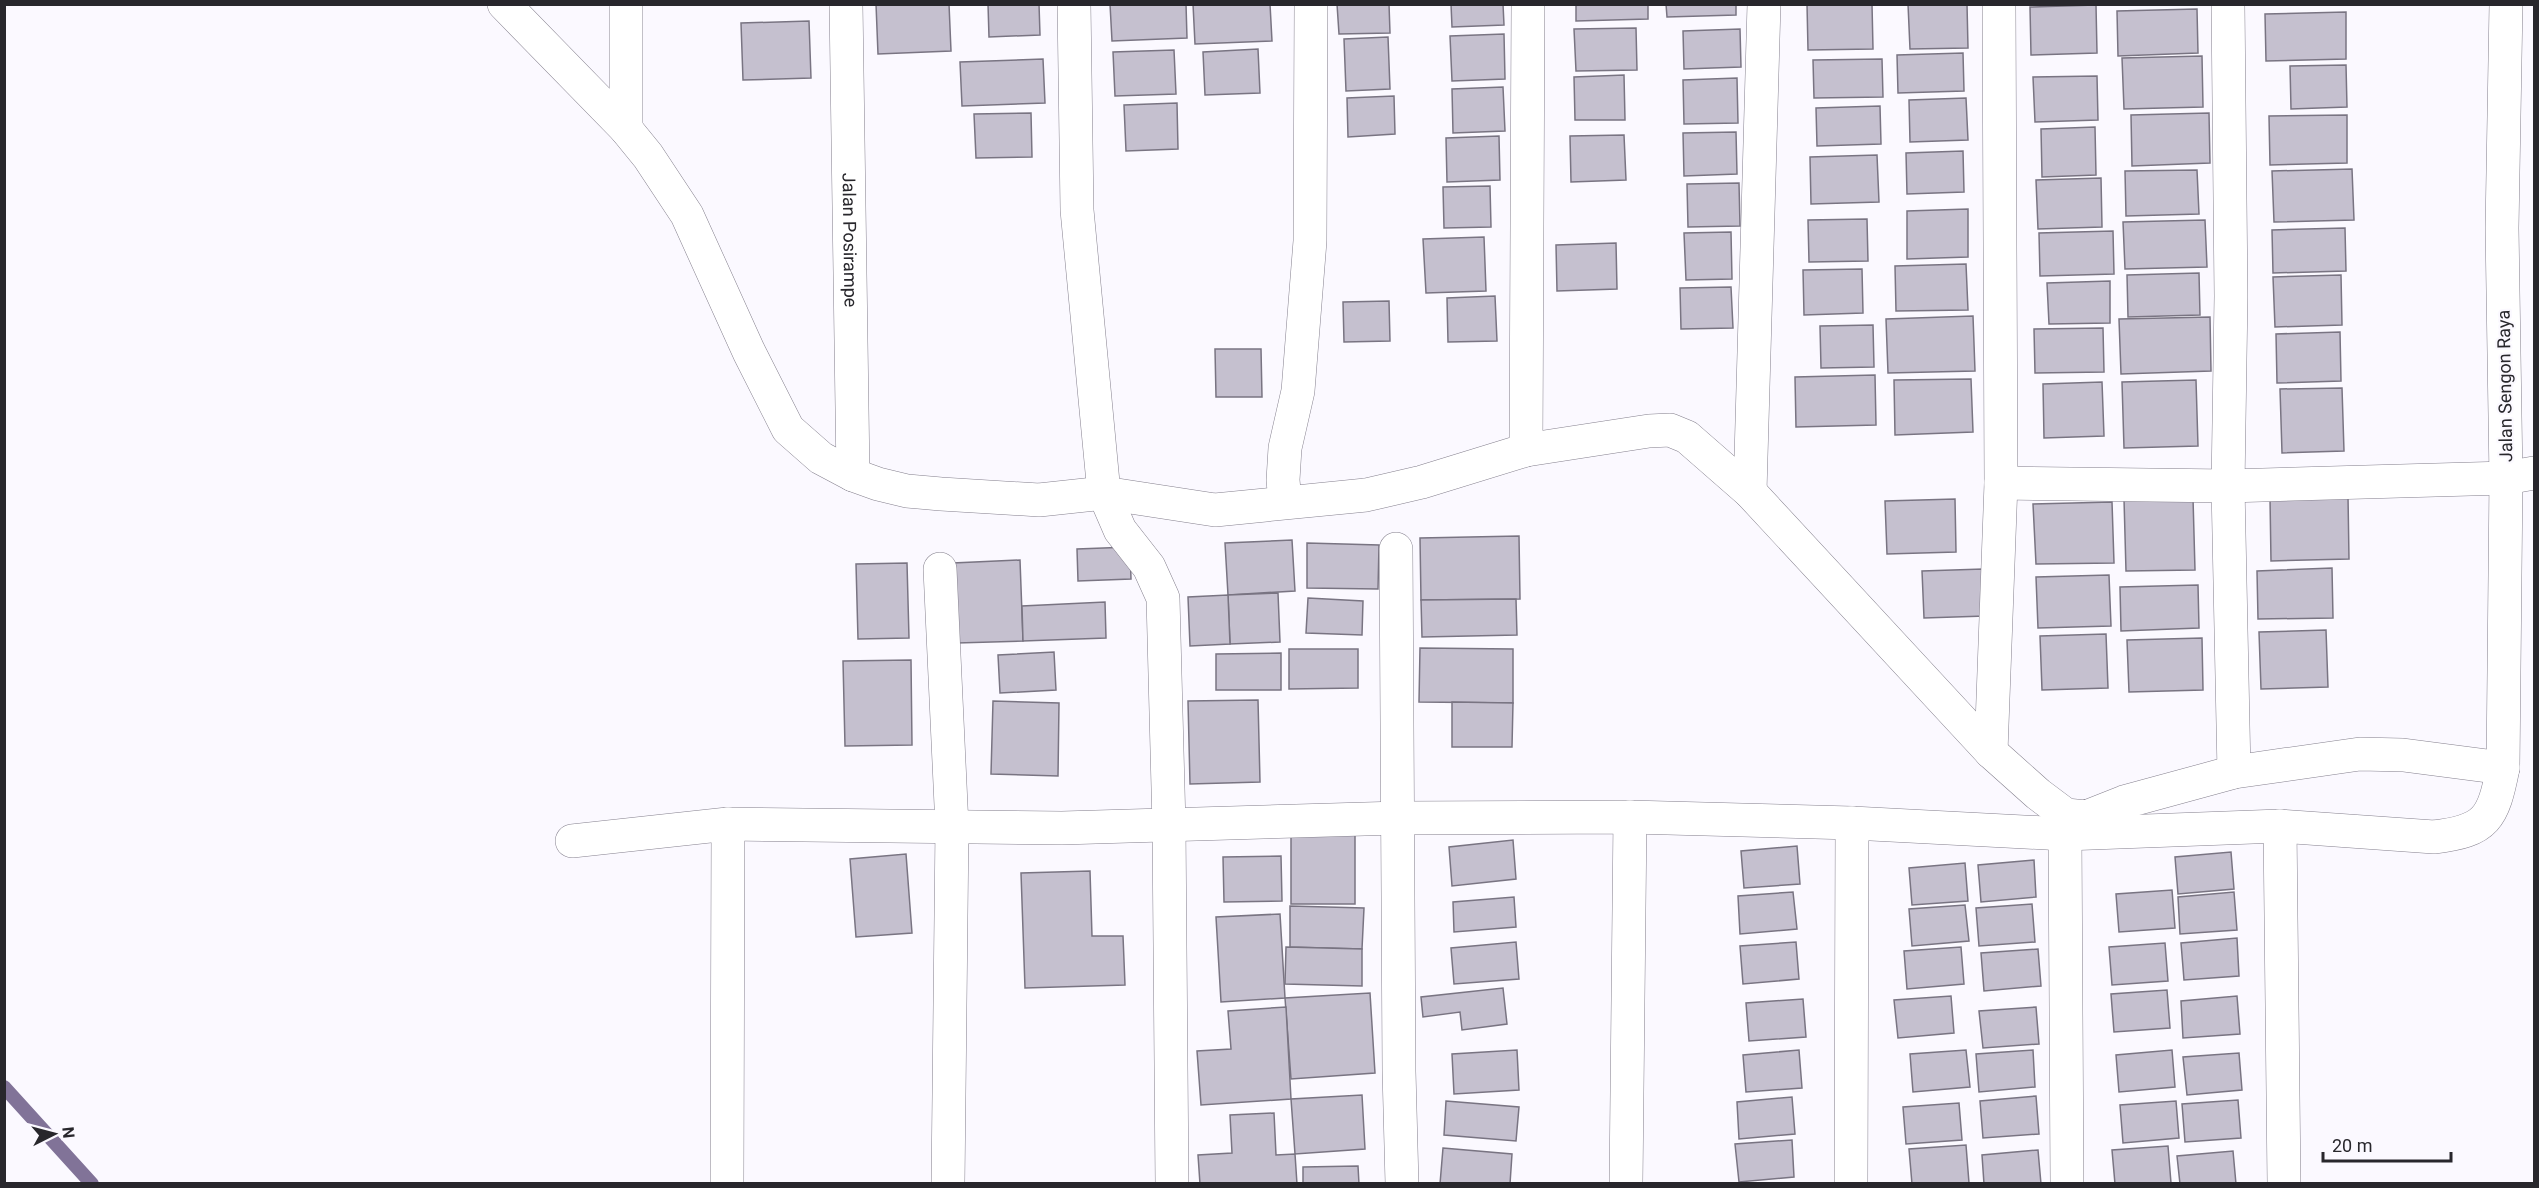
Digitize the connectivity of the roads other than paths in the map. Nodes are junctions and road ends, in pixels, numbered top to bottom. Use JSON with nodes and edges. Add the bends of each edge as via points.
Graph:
{"nodes":[{"id":1,"x":504,"y":4,"type":"edge"},
{"id":2,"x":626,"y":4,"type":"edge"},
{"id":3,"x":846,"y":4,"type":"edge"},
{"id":4,"x":1074,"y":4,"type":"edge"},
{"id":5,"x":1311,"y":4,"type":"edge"},
{"id":6,"x":1528,"y":4,"type":"edge"},
{"id":7,"x":1764,"y":4,"type":"edge"},
{"id":8,"x":1999,"y":4,"type":"edge"},
{"id":9,"x":2228,"y":4,"type":"edge"},
{"id":10,"x":2506,"y":4,"type":"edge"},
{"id":11,"x":626,"y":129,"type":"junction"},
{"id":12,"x":1526,"y":450,"type":"junction"},
{"id":13,"x":853,"y":476,"type":"junction"},
{"id":14,"x":2520,"y":476,"type":"edge"},
{"id":15,"x":2001,"y":483,"type":"junction"},
{"id":16,"x":2228,"y":486,"type":"junction"},
{"id":17,"x":1750,"y":492,"type":"junction"},
{"id":18,"x":1104,"y":494,"type":"junction"},
{"id":19,"x":1286,"y":502,"type":"junction"},
{"id":20,"x":1396,"y":549,"type":"dead end"},
{"id":21,"x":940,"y":569,"type":"dead end"},
{"id":22,"x":1991,"y":752,"type":"junction"},
{"id":23,"x":2503,"y":768,"type":"junction"},
{"id":24,"x":2234,"y":772,"type":"junction"},
{"id":25,"x":1630,"y":817,"type":"junction"},
{"id":26,"x":1399,"y":818,"type":"junction"},
{"id":27,"x":1852,"y":823,"type":"junction"},
{"id":28,"x":728,"y":824,"type":"junction"},
{"id":29,"x":1169,"y":826,"type":"junction"},
{"id":30,"x":2280,"y":826,"type":"junction"},
{"id":31,"x":952,"y":827,"type":"junction"},
{"id":32,"x":2065,"y":834,"type":"junction"},
{"id":33,"x":572,"y":841,"type":"dead end"},
{"id":34,"x":726,"y":1184,"type":"edge"},
{"id":35,"x":948,"y":1184,"type":"edge"},
{"id":36,"x":1172,"y":1184,"type":"edge"},
{"id":37,"x":1402,"y":1184,"type":"edge"},
{"id":38,"x":1626,"y":1184,"type":"edge"},
{"id":39,"x":1851,"y":1184,"type":"edge"},
{"id":40,"x":2067,"y":1184,"type":"edge"},
{"id":41,"x":2284,"y":1184,"type":"edge"}],
"edges":[{"from":1,"to":11,"type":"street"},
{"from":2,"to":11,"type":"street"},
{"from":3,"to":13,"type":"street","name":"Jalan Posirampe"},
{"from":4,"to":18,"type":"street","via":[[1077,210]]},
{"from":5,"to":19,"type":"street","via":[[1310,241],[1298,391],[1285,448]]},
{"from":6,"to":12,"type":"street"},
{"from":7,"to":17,"type":"street"},
{"from":8,"to":15,"type":"street"},
{"from":9,"to":16,"type":"street"},
{"from":10,"to":14,"type":"street","name":"Jalan Sengon Raya","via":[[2502,228]]},
{"from":11,"to":13,"type":"street","via":[[687,214],[748,352],[788,429],[821,458]]},
{"from":12,"to":17,"type":"street","via":[[1670,430],[1687,437]]},
{"from":12,"to":19,"type":"street","via":[[1366,495]]},
{"from":13,"to":18,"type":"street","via":[[907,491],[992,499],[1039,500]]},
{"from":14,"to":16,"type":"street"},
{"from":14,"to":23,"type":"street","name":"Jalan Sengon Raya"},
{"from":15,"to":16,"type":"street"},
{"from":15,"to":22,"type":"street"},
{"from":16,"to":24,"type":"street"},
{"from":17,"to":22,"type":"street"},
{"from":18,"to":19,"type":"street","via":[[1215,510]]},
{"from":18,"to":29,"type":"street","via":[[1120,530],[1149,567],[1163,598]]},
{"from":20,"to":26,"type":"street"},
{"from":21,"to":31,"type":"street"},
{"from":22,"to":24,"type":"street","via":[[2066,814],[2086,817],[2124,802]]},
{"from":23,"to":24,"type":"street","via":[[2360,754]]},
{"from":23,"to":30,"type":"street","name":"Jalan Sengon Raya","via":[[2496,801],[2481,825],[2458,834],[2434,837]]},
{"from":25,"to":26,"type":"street","name":"Jalan Sengon Raya"},
{"from":25,"to":27,"type":"street","name":"Jalan Sengon Raya"},
{"from":25,"to":38,"type":"street"},
{"from":26,"to":29,"type":"street","name":"Jalan Sengon Raya"},
{"from":26,"to":37,"type":"street"},
{"from":27,"to":32,"type":"street","name":"Jalan Sengon Raya"},
{"from":27,"to":39,"type":"street"},
{"from":28,"to":31,"type":"street","name":"Jalan Sengon Raya"},
{"from":28,"to":33,"type":"street","name":"Jalan Sengon Raya"},
{"from":28,"to":34,"type":"street"},
{"from":29,"to":31,"type":"street","name":"Jalan Sengon Raya"},
{"from":29,"to":36,"type":"street"},
{"from":30,"to":32,"type":"street","name":"Jalan Sengon Raya"},
{"from":30,"to":41,"type":"street"},
{"from":31,"to":35,"type":"street"},
{"from":32,"to":40,"type":"street"}]}
